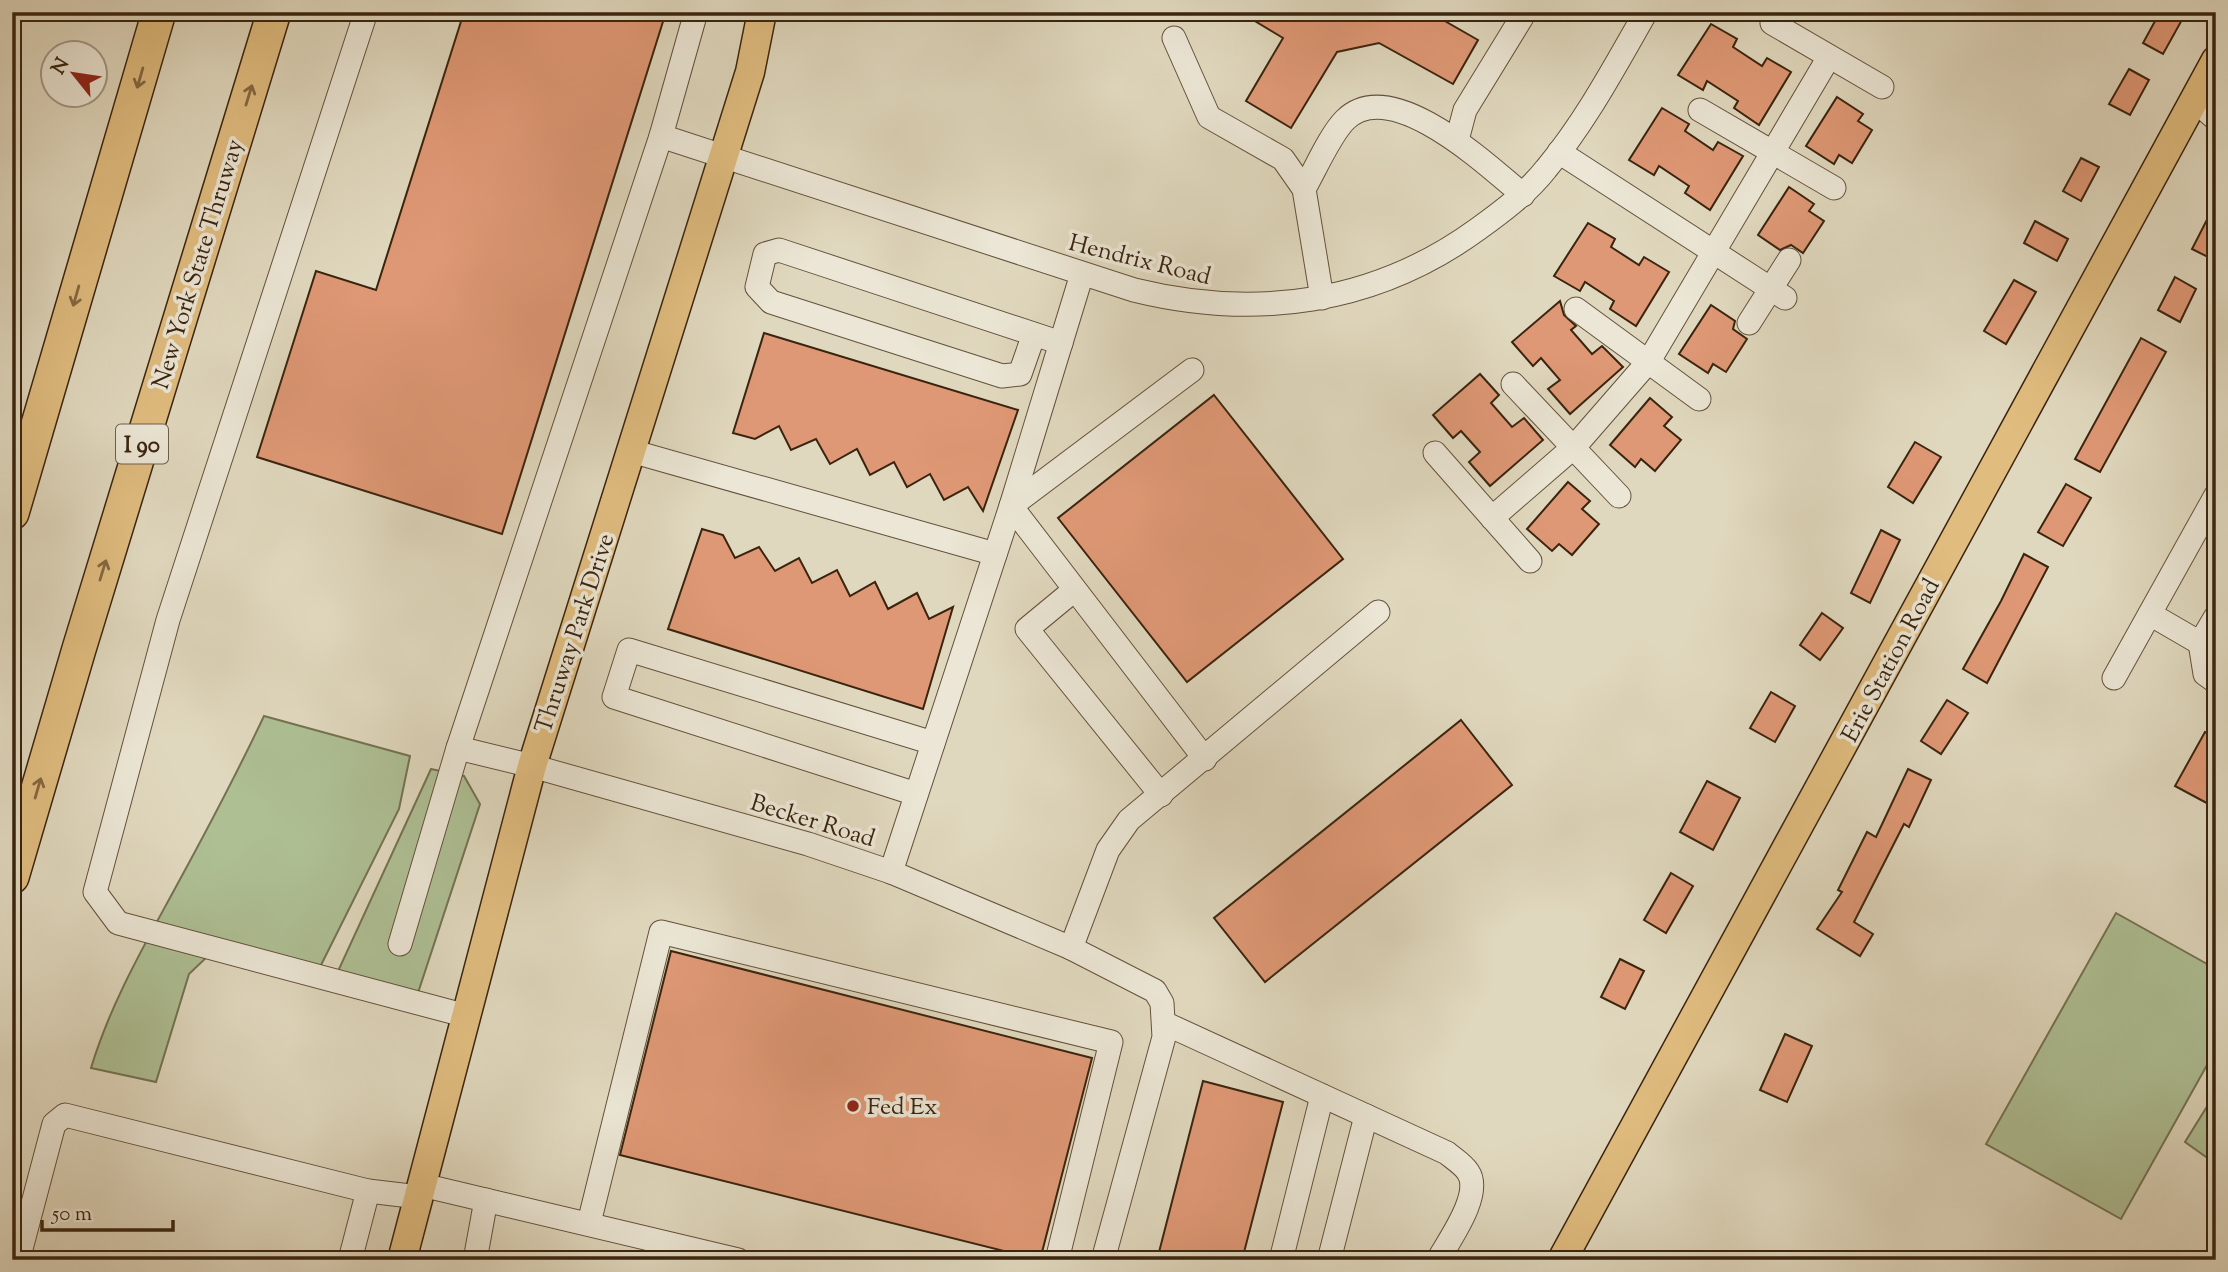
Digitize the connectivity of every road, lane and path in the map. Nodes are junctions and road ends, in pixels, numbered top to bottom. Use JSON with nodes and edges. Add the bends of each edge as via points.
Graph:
{"nodes":[{"id":1,"x":159,"y":12,"type":"edge"},
{"id":2,"x":274,"y":12,"type":"edge"},
{"id":3,"x":366,"y":12,"type":"edge"},
{"id":4,"x":696,"y":12,"type":"edge"},
{"id":5,"x":762,"y":12,"type":"edge"},
{"id":6,"x":1517,"y":12,"type":"edge"},
{"id":7,"x":1646,"y":12,"type":"edge"},
{"id":8,"x":1778,"y":12,"type":"edge"},
{"id":9,"x":1174,"y":38,"type":"dead end"},
{"id":10,"x":1829,"y":57,"type":"junction"},
{"id":11,"x":2216,"y":60,"type":"edge"},
{"id":12,"x":1882,"y":87,"type":"dead end"},
{"id":13,"x":2194,"y":100,"type":"junction"},
{"id":14,"x":1700,"y":110,"type":"dead end"},
{"id":15,"x":2216,"y":119,"type":"edge"},
{"id":16,"x":661,"y":136,"type":"junction"},
{"id":17,"x":1457,"y":140,"type":"junction"},
{"id":18,"x":1559,"y":152,"type":"junction"},
{"id":19,"x":1773,"y":153,"type":"junction"},
{"id":20,"x":724,"y":156,"type":"junction"},
{"id":21,"x":1834,"y":188,"type":"dead end"},
{"id":22,"x":1304,"y":189,"type":"junction"},
{"id":23,"x":1522,"y":195,"type":"junction"},
{"id":24,"x":1716,"y":251,"type":"junction"},
{"id":25,"x":1788,"y":260,"type":"dead end"},
{"id":26,"x":1082,"y":274,"type":"junction"},
{"id":27,"x":1778,"y":293,"type":"junction"},
{"id":28,"x":1322,"y":298,"type":"junction"},
{"id":29,"x":1576,"y":309,"type":"dead end"},
{"id":30,"x":1749,"y":323,"type":"dead end"},
{"id":31,"x":1034,"y":334,"type":"junction"},
{"id":32,"x":1061,"y":343,"type":"junction"},
{"id":33,"x":1649,"y":361,"type":"junction"},
{"id":34,"x":1192,"y":370,"type":"dead end"},
{"id":35,"x":1513,"y":384,"type":"dead end"},
{"id":36,"x":1699,"y":399,"type":"dead end"},
{"id":37,"x":1575,"y":446,"type":"junction"},
{"id":38,"x":631,"y":451,"type":"junction"},
{"id":39,"x":1435,"y":453,"type":"dead end"},
{"id":40,"x":2216,"y":495,"type":"edge"},
{"id":41,"x":1619,"y":496,"type":"dead end"},
{"id":42,"x":1011,"y":506,"type":"junction"},
{"id":43,"x":12,"y":513,"type":"edge"},
{"id":44,"x":1492,"y":518,"type":"junction"},
{"id":45,"x":995,"y":554,"type":"junction"},
{"id":46,"x":1530,"y":561,"type":"dead end"},
{"id":47,"x":1073,"y":591,"type":"junction"},
{"id":48,"x":1378,"y":612,"type":"dead end"},
{"id":49,"x":2150,"y":614,"type":"junction"},
{"id":50,"x":2216,"y":616,"type":"edge"},
{"id":51,"x":2200,"y":643,"type":"junction"},
{"id":52,"x":2115,"y":678,"type":"dead end"},
{"id":53,"x":2216,"y":682,"type":"edge"},
{"id":54,"x":933,"y":743,"type":"junction"},
{"id":55,"x":458,"y":748,"type":"junction"},
{"id":56,"x":1205,"y":759,"type":"junction"},
{"id":57,"x":532,"y":766,"type":"junction"},
{"id":58,"x":916,"y":794,"type":"junction"},
{"id":59,"x":1161,"y":795,"type":"junction"},
{"id":60,"x":891,"y":872,"type":"junction"},
{"id":61,"x":12,"y":877,"type":"edge"},
{"id":62,"x":400,"y":944,"type":"dead end"},
{"id":63,"x":1071,"y":948,"type":"junction"},
{"id":64,"x":467,"y":1016,"type":"junction"},
{"id":65,"x":1164,"y":1023,"type":"junction"},
{"id":66,"x":1322,"y":1096,"type":"junction"},
{"id":67,"x":1366,"y":1116,"type":"junction"},
{"id":68,"x":368,"y":1191,"type":"junction"},
{"id":69,"x":421,"y":1191,"type":"junction"},
{"id":70,"x":486,"y":1200,"type":"junction"},
{"id":71,"x":589,"y":1223,"type":"junction"},
{"id":72,"x":18,"y":1260,"type":"edge"},
{"id":73,"x":350,"y":1260,"type":"edge"},
{"id":74,"x":402,"y":1260,"type":"edge"},
{"id":75,"x":475,"y":1260,"type":"edge"},
{"id":76,"x":738,"y":1260,"type":"edge"},
{"id":77,"x":1057,"y":1260,"type":"edge"},
{"id":78,"x":1104,"y":1260,"type":"edge"},
{"id":79,"x":1281,"y":1260,"type":"edge"},
{"id":80,"x":1329,"y":1260,"type":"edge"},
{"id":81,"x":1438,"y":1260,"type":"edge"},
{"id":82,"x":1562,"y":1260,"type":"edge"}],
"edges":[{"from":1,"to":43,"type":"highway","one_way":true},
{"from":61,"to":2,"type":"highway","name":"New York State Thruway","number":"I 90","one_way":true},
{"from":3,"to":64,"type":"street","via":[[168,620],[95,892],[118,923]]},
{"from":4,"to":16,"type":"street"},
{"from":5,"to":20,"type":"main road","name":"Thruway Park Drive","via":[[750,72]]},
{"from":6,"to":17,"type":"street","via":[[1522,17],[1465,110]]},
{"from":7,"to":18,"type":"street","name":"Hendrix Road"},
{"from":8,"to":10,"type":"street","via":[[1772,23]]},
{"from":9,"to":22,"type":"street","via":[[1209,117],[1283,159]]},
{"from":10,"to":12,"type":"street"},
{"from":10,"to":19,"type":"street"},
{"from":11,"to":13,"type":"main road","name":"Erie Station Road"},
{"from":13,"to":15,"type":"street"},
{"from":13,"to":82,"type":"main road","name":"Erie Station Road"},
{"from":14,"to":19,"type":"street"},
{"from":16,"to":20,"type":"street","name":"Hendrix Road"},
{"from":16,"to":55,"type":"street"},
{"from":17,"to":22,"type":"street","via":[[1394,108],[1376,105],[1346,119]]},
{"from":17,"to":23,"type":"street"},
{"from":18,"to":23,"type":"street","name":"Hendrix Road"},
{"from":18,"to":24,"type":"street"},
{"from":19,"to":21,"type":"street"},
{"from":19,"to":24,"type":"street"},
{"from":20,"to":26,"type":"street","name":"Hendrix Road"},
{"from":20,"to":38,"type":"main road","name":"Thruway Park Drive"},
{"from":22,"to":28,"type":"street"},
{"from":23,"to":28,"type":"street","name":"Hendrix Road","via":[[1435,257],[1399,275]]},
{"from":24,"to":27,"type":"street"},
{"from":24,"to":33,"type":"street"},
{"from":25,"to":27,"type":"street"},
{"from":26,"to":28,"type":"street","name":"Hendrix Road","via":[[1205,304]]},
{"from":26,"to":32,"type":"street"},
{"from":27,"to":30,"type":"street"},
{"from":29,"to":33,"type":"street"},
{"from":31,"to":31,"type":"street","via":[[779,250],[765,254],[757,287],[771,302],[1002,376],[1020,374]]},
{"from":31,"to":32,"type":"street"},
{"from":32,"to":42,"type":"street"},
{"from":33,"to":36,"type":"street"},
{"from":33,"to":37,"type":"street"},
{"from":34,"to":42,"type":"street"},
{"from":35,"to":37,"type":"street"},
{"from":37,"to":41,"type":"street"},
{"from":37,"to":44,"type":"street"},
{"from":38,"to":45,"type":"street"},
{"from":38,"to":57,"type":"main road","name":"Thruway Park Drive"},
{"from":39,"to":44,"type":"street"},
{"from":40,"to":49,"type":"street"},
{"from":42,"to":45,"type":"street"},
{"from":42,"to":47,"type":"street"},
{"from":44,"to":46,"type":"street"},
{"from":45,"to":54,"type":"street"},
{"from":47,"to":56,"type":"street"},
{"from":47,"to":59,"type":"street","via":[[1027,629]]},
{"from":48,"to":56,"type":"street"},
{"from":49,"to":51,"type":"street"},
{"from":49,"to":52,"type":"street"},
{"from":50,"to":51,"type":"street"},
{"from":51,"to":53,"type":"street","via":[[2205,674]]},
{"from":54,"to":58,"type":"street"},
{"from":54,"to":58,"type":"street","via":[[629,650],[614,697]]},
{"from":55,"to":57,"type":"street","name":"Becker Road"},
{"from":55,"to":62,"type":"street"},
{"from":56,"to":59,"type":"street"},
{"from":57,"to":60,"type":"street","name":"Becker Road"},
{"from":57,"to":64,"type":"main road","name":"Thruway Park Drive"},
{"from":58,"to":60,"type":"street"},
{"from":59,"to":63,"type":"street","via":[[1129,820],[1108,850]]},
{"from":60,"to":63,"type":"street","name":"Becker Road"},
{"from":63,"to":65,"type":"street","name":"Becker Road","via":[[1155,991]]},
{"from":64,"to":69,"type":"main road","name":"Thruway Park Drive"},
{"from":65,"to":66,"type":"street"},
{"from":65,"to":78,"type":"street"},
{"from":66,"to":67,"type":"street"},
{"from":66,"to":79,"type":"street"},
{"from":67,"to":80,"type":"street"},
{"from":67,"to":81,"type":"street","via":[[1447,1153],[1469,1173],[1472,1195]]},
{"from":68,"to":69,"type":"street"},
{"from":68,"to":72,"type":"street","via":[[65,1115],[54,1124]]},
{"from":68,"to":73,"type":"street"},
{"from":69,"to":70,"type":"street"},
{"from":69,"to":74,"type":"main road","name":"Thruway Park Drive"},
{"from":70,"to":71,"type":"street"},
{"from":70,"to":75,"type":"street"},
{"from":71,"to":76,"type":"street"},
{"from":71,"to":77,"type":"street","via":[[661,932],[1111,1042]]}]}
